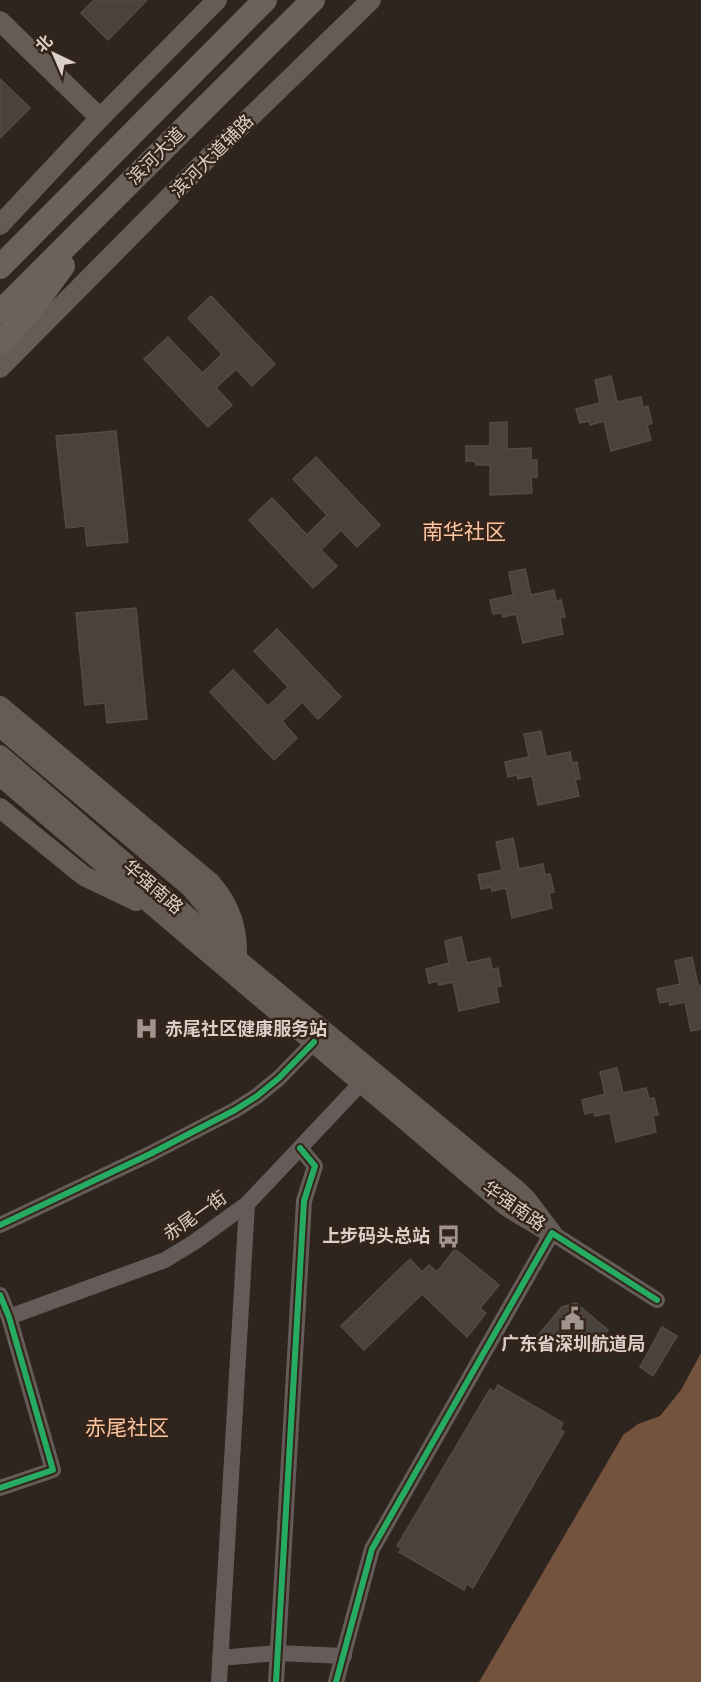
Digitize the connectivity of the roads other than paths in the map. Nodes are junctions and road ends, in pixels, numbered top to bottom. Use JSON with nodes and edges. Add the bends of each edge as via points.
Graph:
{"nodes":[{"id":1,"x":217,"y":0,"type":"edge"},
{"id":2,"x":265,"y":0,"type":"edge"},
{"id":3,"x":313,"y":0,"type":"edge"},
{"id":4,"x":371,"y":0,"type":"edge"},
{"id":5,"x":1,"y":25,"type":"edge"},
{"id":6,"x":100,"y":118,"type":"junction"},
{"id":7,"x":90,"y":176,"type":"junction"},
{"id":8,"x":119,"y":192,"type":"junction"},
{"id":9,"x":0,"y":225,"type":"edge"},
{"id":10,"x":0,"y":249,"type":"edge"},
{"id":11,"x":0,"y":267,"type":"edge"},
{"id":12,"x":0,"y":312,"type":"edge"},
{"id":13,"x":54,"y":314,"type":"junction"},
{"id":14,"x":0,"y":343,"type":"edge"},
{"id":15,"x":0,"y":357,"type":"edge"},
{"id":16,"x":0,"y":368,"type":"edge"},
{"id":17,"x":0,"y":706,"type":"edge"},
{"id":18,"x":0,"y":727,"type":"edge"},
{"id":19,"x":0,"y":755,"type":"edge"},
{"id":20,"x":0,"y":776,"type":"edge"},
{"id":21,"x":0,"y":809,"type":"edge"},
{"id":22,"x":160,"y":914,"type":"junction"},
{"id":23,"x":237,"y":959,"type":"junction"},
{"id":24,"x":314,"y":1042,"type":"junction"},
{"id":25,"x":362,"y":1082,"type":"junction"},
{"id":26,"x":300,"y":1148,"type":"junction"},
{"id":27,"x":247,"y":1204,"type":"junction"},
{"id":28,"x":0,"y":1225,"type":"edge"},
{"id":29,"x":552,"y":1233,"type":"junction"},
{"id":30,"x":0,"y":1295,"type":"edge"},
{"id":31,"x":657,"y":1300,"type":"dead end"},
{"id":32,"x":9,"y":1317,"type":"junction"},
{"id":33,"x":0,"y":1488,"type":"edge"},
{"id":34,"x":278,"y":1653,"type":"junction"},
{"id":35,"x":344,"y":1656,"type":"junction"},
{"id":36,"x":220,"y":1658,"type":"junction"},
{"id":37,"x":219,"y":1682,"type":"edge"},
{"id":38,"x":276,"y":1682,"type":"edge"},
{"id":39,"x":336,"y":1682,"type":"edge"}],
"edges":[{"from":1,"to":6,"type":"main road"},
{"from":2,"to":7,"type":"highway","name":"滨河大道"},
{"from":3,"to":8,"type":"highway","name":"滨河大道"},
{"from":4,"to":13,"type":"main road","name":"滨河大道辅路"},
{"from":5,"to":6,"type":"main road"},
{"from":6,"to":9,"type":"main road"},
{"from":7,"to":10,"type":"highway"},
{"from":7,"to":11,"type":"highway","name":"滨河大道"},
{"from":8,"to":12,"type":"highway","name":"滨河大道"},
{"from":8,"to":14,"type":"highway","via":[[36,303]]},
{"from":13,"to":15,"type":"main road","name":"滨河大道辅路"},
{"from":13,"to":16,"type":"main road","name":"滨河大道辅路"},
{"from":17,"to":23,"type":"main road","via":[[211,883],[234,922]]},
{"from":18,"to":23,"type":"main road","via":[[190,887],[221,927]]},
{"from":19,"to":23,"type":"main road","name":"华强南路"},
{"from":20,"to":22,"type":"main road","name":"华强南路"},
{"from":21,"to":22,"type":"main road","via":[[84,876]]},
{"from":22,"to":24,"type":"main road","name":"华强南路"},
{"from":23,"to":29,"type":"main road","name":"华强南路","via":[[518,1191]]},
{"from":24,"to":25,"type":"main road","name":"华强南路"},
{"from":24,"to":28,"type":"street","via":[[279,1078],[235,1110]]},
{"from":25,"to":26,"type":"street","name":"赤尾一街"},
{"from":25,"to":29,"type":"main road","name":"华强南路","via":[[506,1206]]},
{"from":26,"to":27,"type":"street","name":"赤尾一街"},
{"from":26,"to":34,"type":"street","via":[[315,1166],[304,1201]]},
{"from":27,"to":32,"type":"street","name":"赤尾一街","via":[[165,1260]]},
{"from":27,"to":36,"type":"street"},
{"from":29,"to":31,"type":"street"},
{"from":29,"to":35,"type":"street","via":[[372,1549]]},
{"from":30,"to":32,"type":"street"},
{"from":32,"to":33,"type":"street","via":[[53,1470]]},
{"from":34,"to":35,"type":"street"},
{"from":34,"to":36,"type":"street"},
{"from":34,"to":38,"type":"street"},
{"from":35,"to":39,"type":"street"},
{"from":36,"to":37,"type":"street"}]}
